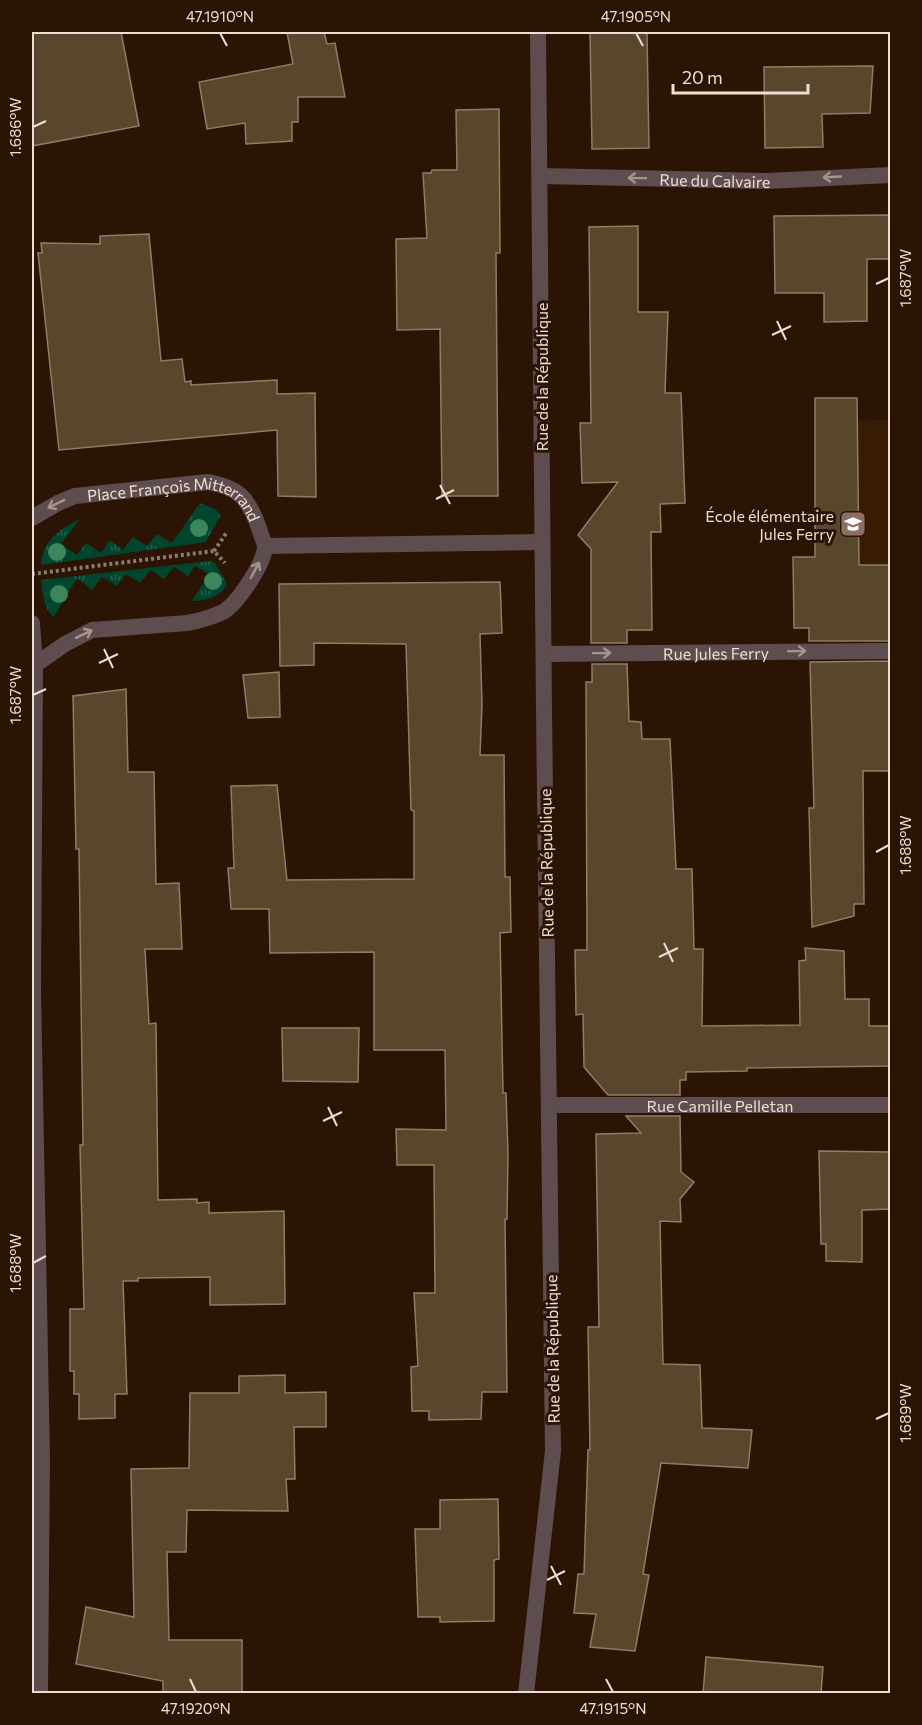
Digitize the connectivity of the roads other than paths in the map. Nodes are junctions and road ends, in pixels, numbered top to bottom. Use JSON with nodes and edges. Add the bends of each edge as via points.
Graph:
{"nodes":[{"id":1,"x":538,"y":32,"type":"edge"},
{"id":2,"x":891,"y":175,"type":"edge"},
{"id":3,"x":541,"y":176,"type":"junction"},
{"id":4,"x":32,"y":518,"type":"edge"},
{"id":5,"x":542,"y":542,"type":"junction"},
{"id":6,"x":265,"y":546,"type":"junction"},
{"id":7,"x":32,"y":623,"type":"edge"},
{"id":8,"x":891,"y":651,"type":"edge"},
{"id":9,"x":544,"y":654,"type":"junction"},
{"id":10,"x":33,"y":666,"type":"edge"},
{"id":11,"x":891,"y":1105,"type":"edge"},
{"id":12,"x":550,"y":1106,"type":"junction"},
{"id":13,"x":40,"y":1694,"type":"edge"},
{"id":14,"x":526,"y":1694,"type":"edge"}],
"edges":[{"from":1,"to":3,"type":"street","name":"Rue de la République"},
{"from":2,"to":3,"type":"street","name":"Rue du Calvaire","one_way":true,"via":[[767,181]]},
{"from":3,"to":5,"type":"street","name":"Rue de la République"},
{"from":6,"to":4,"type":"street","name":"Place François Mitterrand","one_way":true,"via":[[252,511],[241,495],[228,486],[208,482],[75,496]]},
{"from":5,"to":6,"type":"street"},
{"from":5,"to":9,"type":"street","name":"Rue de la République"},
{"from":10,"to":6,"type":"street","name":"Place François Mitterrand","one_way":true,"via":[[92,630],[200,621],[224,611],[258,567]]},
{"from":7,"to":10,"type":"street"},
{"from":9,"to":8,"type":"street","name":"Rue Jules Ferry","one_way":true},
{"from":9,"to":12,"type":"street","name":"Rue de la République"},
{"from":10,"to":13,"type":"street","via":[[33,990],[42,1458]]},
{"from":11,"to":12,"type":"street","name":"Rue Camille Pelletan"},
{"from":12,"to":14,"type":"street","name":"Rue de la République","via":[[553,1451]]}]}
